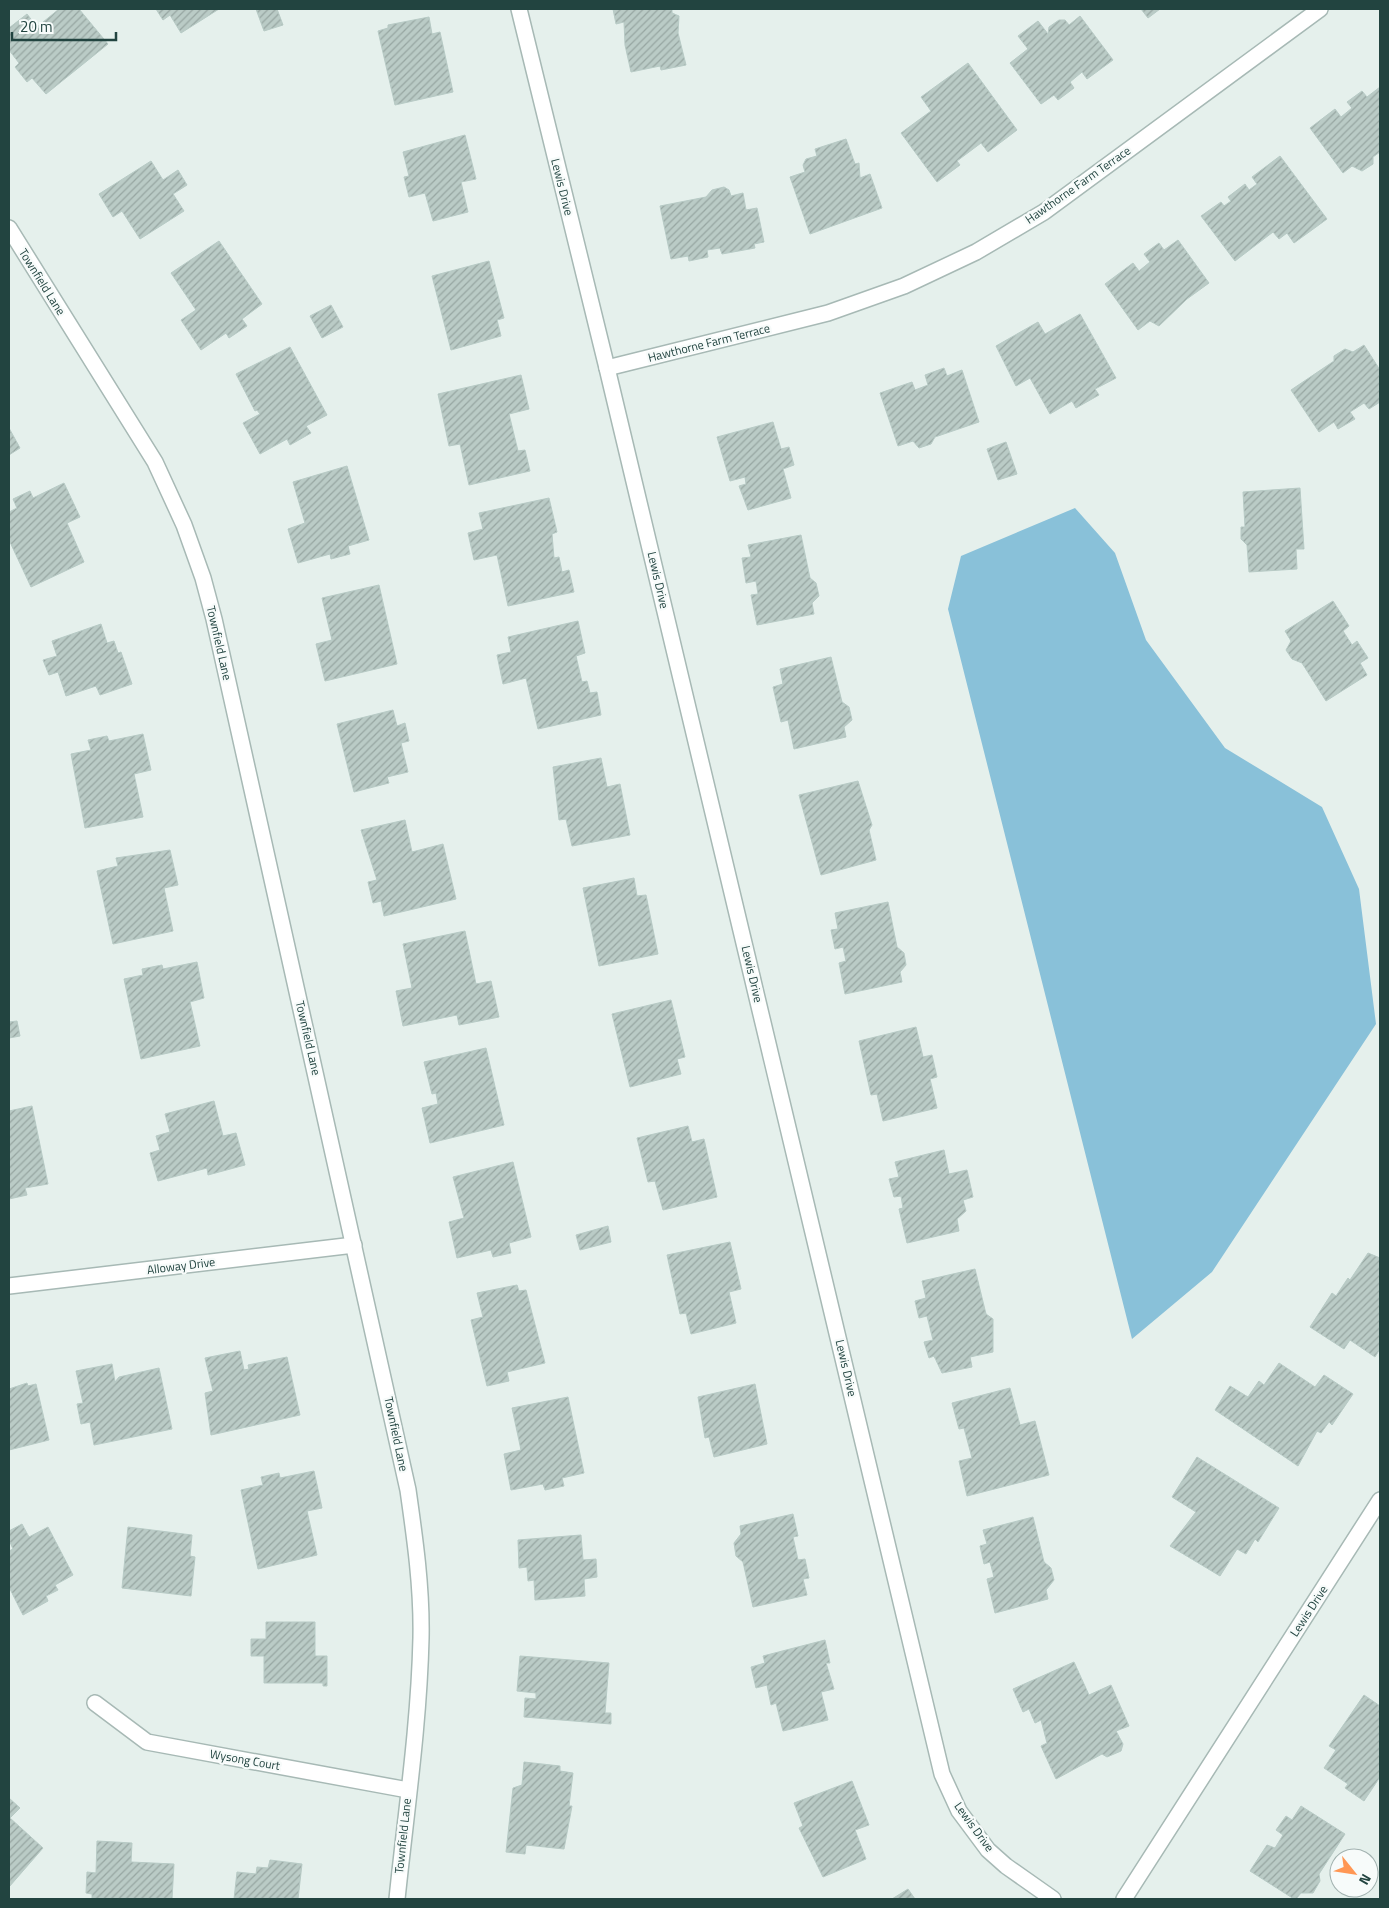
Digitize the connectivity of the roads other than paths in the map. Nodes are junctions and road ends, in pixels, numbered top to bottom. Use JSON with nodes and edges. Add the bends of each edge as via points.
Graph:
{"nodes":[{"id":1,"x":519,"y":9,"type":"edge"},
{"id":2,"x":1320,"y":9,"type":"edge"},
{"id":3,"x":9,"y":228,"type":"edge"},
{"id":4,"x":608,"y":368,"type":"junction"},
{"id":5,"x":354,"y":1245,"type":"junction"},
{"id":6,"x":9,"y":1286,"type":"edge"},
{"id":7,"x":1380,"y":1500,"type":"edge"},
{"id":8,"x":95,"y":1703,"type":"dead end"},
{"id":9,"x":408,"y":1790,"type":"junction"},
{"id":10,"x":397,"y":1899,"type":"edge"},
{"id":11,"x":1053,"y":1899,"type":"edge"},
{"id":12,"x":1124,"y":1899,"type":"edge"}],
"edges":[{"from":1,"to":4,"type":"street","name":"Lewis Drive"},
{"from":2,"to":4,"type":"street","name":"Hawthorne Farm Terrace","via":[[1044,212],[976,252],[904,286],[828,313]]},
{"from":3,"to":5,"type":"street","name":"Townfield Lane","via":[[154,462],[184,525],[203,578]]},
{"from":4,"to":11,"type":"street","name":"Lewis Drive","via":[[942,1774],[959,1811],[988,1850]]},
{"from":5,"to":6,"type":"street","name":"Alloway Drive"},
{"from":5,"to":9,"type":"street","name":"Townfield Lane","via":[[408,1490],[417,1555],[421,1636]]},
{"from":7,"to":12,"type":"street","name":"Lewis Drive"},
{"from":8,"to":9,"type":"street","name":"Wysong Court","via":[[147,1742]]},
{"from":9,"to":10,"type":"street","name":"Townfield Lane"}]}
